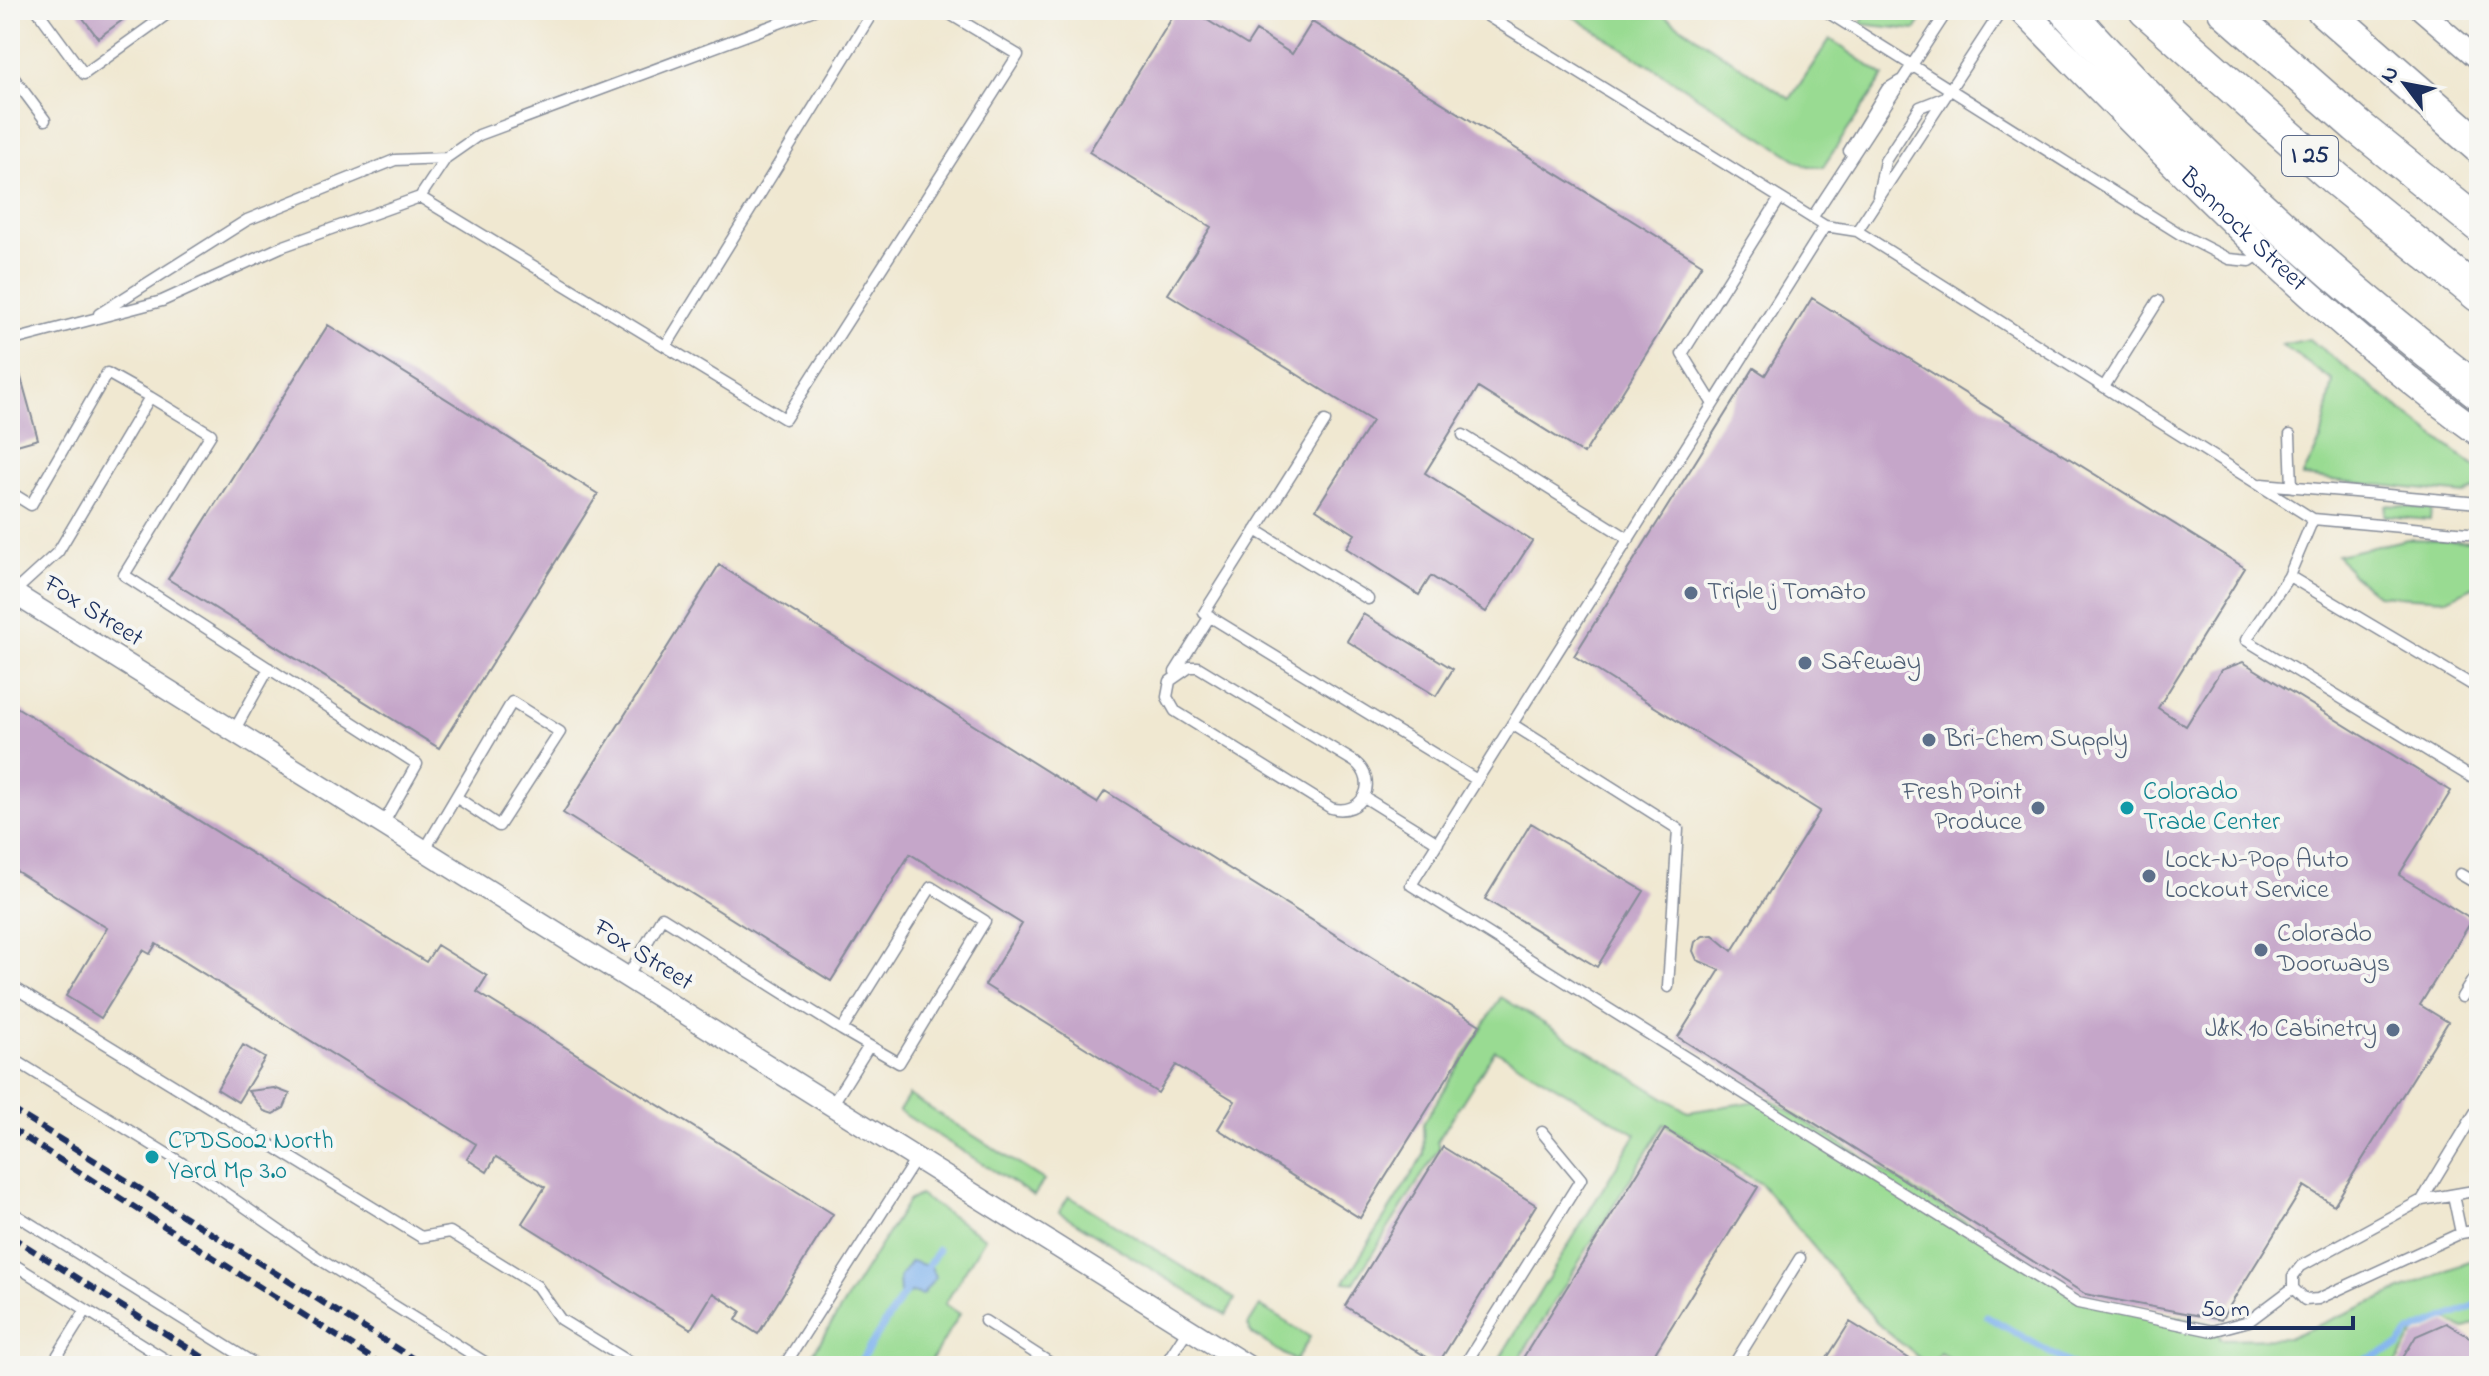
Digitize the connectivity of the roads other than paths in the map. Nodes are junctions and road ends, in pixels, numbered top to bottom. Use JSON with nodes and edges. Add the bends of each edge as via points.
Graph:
{"nodes":[{"id":1,"x":37,"y":10,"type":"edge"},
{"id":2,"x":173,"y":10,"type":"edge"},
{"id":3,"x":814,"y":10,"type":"edge"},
{"id":4,"x":874,"y":10,"type":"edge"},
{"id":5,"x":943,"y":10,"type":"edge"},
{"id":6,"x":1478,"y":10,"type":"edge"},
{"id":7,"x":1824,"y":10,"type":"edge"},
{"id":8,"x":1948,"y":10,"type":"edge"},
{"id":9,"x":2002,"y":10,"type":"edge"},
{"id":10,"x":2022,"y":10,"type":"edge"},
{"id":11,"x":2066,"y":10,"type":"edge"},
{"id":12,"x":2146,"y":10,"type":"edge"},
{"id":13,"x":2225,"y":10,"type":"edge"},
{"id":14,"x":2324,"y":10,"type":"edge"},
{"id":15,"x":2421,"y":10,"type":"edge"},
{"id":16,"x":2479,"y":60,"type":"edge"},
{"id":17,"x":1912,"y":64,"type":"junction"},
{"id":18,"x":10,"y":73,"type":"edge"},
{"id":19,"x":1948,"y":93,"type":"junction"},
{"id":20,"x":45,"y":120,"type":"dead end"},
{"id":21,"x":2479,"y":146,"type":"edge"},
{"id":22,"x":446,"y":158,"type":"junction"},
{"id":23,"x":420,"y":197,"type":"junction"},
{"id":24,"x":1780,"y":198,"type":"junction"},
{"id":25,"x":1812,"y":218,"type":"junction"},
{"id":26,"x":2479,"y":225,"type":"edge"},
{"id":27,"x":1825,"y":226,"type":"junction"},
{"id":28,"x":1857,"y":231,"type":"junction"},
{"id":29,"x":2263,"y":252,"type":"junction"},
{"id":30,"x":2479,"y":295,"type":"edge"},
{"id":31,"x":2158,"y":301,"type":"dead end"},
{"id":32,"x":88,"y":320,"type":"junction"},
{"id":33,"x":10,"y":341,"type":"edge"},
{"id":34,"x":666,"y":346,"type":"junction"},
{"id":35,"x":2104,"y":387,"type":"junction"},
{"id":36,"x":2479,"y":392,"type":"edge"},
{"id":37,"x":150,"y":397,"type":"junction"},
{"id":38,"x":1713,"y":404,"type":"junction"},
{"id":39,"x":1325,"y":421,"type":"dead end"},
{"id":40,"x":2479,"y":433,"type":"edge"},
{"id":41,"x":1463,"y":435,"type":"dead end"},
{"id":42,"x":2290,"y":435,"type":"dead end"},
{"id":43,"x":2257,"y":483,"type":"junction"},
{"id":44,"x":2292,"y":487,"type":"junction"},
{"id":45,"x":10,"y":492,"type":"edge"},
{"id":46,"x":2479,"y":503,"type":"edge"},
{"id":47,"x":2313,"y":519,"type":"junction"},
{"id":48,"x":1256,"y":530,"type":"junction"},
{"id":49,"x":2479,"y":534,"type":"edge"},
{"id":50,"x":1629,"y":539,"type":"junction"},
{"id":51,"x":2289,"y":576,"type":"junction"},
{"id":52,"x":11,"y":592,"type":"edge"},
{"id":53,"x":1368,"y":599,"type":"dead end"},
{"id":54,"x":1210,"y":616,"type":"junction"},
{"id":55,"x":269,"y":668,"type":"junction"},
{"id":56,"x":1170,"y":681,"type":"junction"},
{"id":57,"x":2479,"y":689,"type":"edge"},
{"id":58,"x":1512,"y":724,"type":"junction"},
{"id":59,"x":234,"y":731,"type":"junction"},
{"id":60,"x":1477,"y":780,"type":"junction"},
{"id":61,"x":2479,"y":782,"type":"edge"},
{"id":62,"x":456,"y":797,"type":"junction"},
{"id":63,"x":1364,"y":797,"type":"junction"},
{"id":64,"x":383,"y":824,"type":"junction"},
{"id":65,"x":1438,"y":843,"type":"junction"},
{"id":66,"x":424,"y":851,"type":"junction"},
{"id":67,"x":2460,"y":874,"type":"dead end"},
{"id":68,"x":2479,"y":885,"type":"edge"},
{"id":69,"x":2479,"y":970,"type":"edge"},
{"id":70,"x":627,"y":977,"type":"junction"},
{"id":71,"x":10,"y":985,"type":"edge"},
{"id":72,"x":1668,"y":987,"type":"dead end"},
{"id":73,"x":2462,"y":997,"type":"dead end"},
{"id":74,"x":842,"y":1030,"type":"junction"},
{"id":75,"x":869,"y":1046,"type":"junction"},
{"id":76,"x":10,"y":1057,"type":"edge"},
{"id":77,"x":832,"y":1105,"type":"junction"},
{"id":78,"x":2479,"y":1106,"type":"edge"},
{"id":79,"x":1542,"y":1132,"type":"dead end"},
{"id":80,"x":916,"y":1159,"type":"junction"},
{"id":81,"x":2479,"y":1190,"type":"edge"},
{"id":82,"x":2453,"y":1195,"type":"junction"},
{"id":83,"x":2422,"y":1200,"type":"junction"},
{"id":84,"x":10,"y":1211,"type":"edge"},
{"id":85,"x":2479,"y":1230,"type":"edge"},
{"id":86,"x":2461,"y":1233,"type":"junction"},
{"id":87,"x":1800,"y":1258,"type":"dead end"},
{"id":88,"x":10,"y":1262,"type":"edge"},
{"id":89,"x":2293,"y":1288,"type":"junction"},
{"id":90,"x":86,"y":1310,"type":"junction"},
{"id":91,"x":985,"y":1321,"type":"dead end"},
{"id":92,"x":1188,"y":1329,"type":"junction"},
{"id":93,"x":51,"y":1366,"type":"edge"},
{"id":94,"x":176,"y":1366,"type":"edge"},
{"id":95,"x":258,"y":1366,"type":"edge"},
{"id":96,"x":491,"y":1366,"type":"edge"},
{"id":97,"x":636,"y":1366,"type":"edge"},
{"id":98,"x":784,"y":1366,"type":"edge"},
{"id":99,"x":1053,"y":1366,"type":"edge"},
{"id":100,"x":1164,"y":1366,"type":"edge"},
{"id":101,"x":1248,"y":1366,"type":"edge"},
{"id":102,"x":1464,"y":1366,"type":"edge"},
{"id":103,"x":1733,"y":1366,"type":"edge"}],
"edges":[{"from":1,"to":2,"type":"lane","via":[[84,74]]},
{"from":3,"to":22,"type":"lane","via":[[479,135]]},
{"from":4,"to":34,"type":"lane"},
{"from":5,"to":34,"type":"lane","via":[[1018,55],[785,419]]},
{"from":6,"to":24,"type":"lane"},
{"from":7,"to":17,"type":"lane"},
{"from":8,"to":17,"type":"lane"},
{"from":9,"to":19,"type":"lane"},
{"from":10,"to":29,"type":"street","name":"Bannock Street"},
{"from":11,"to":36,"type":"highway","via":[[2292,236]]},
{"from":12,"to":30,"type":"highway","number":"I 25","via":[[2336,179]]},
{"from":13,"to":26,"type":"highway"},
{"from":14,"to":21,"type":"highway"},
{"from":15,"to":16,"type":"street"},
{"from":17,"to":19,"type":"lane"},
{"from":17,"to":25,"type":"lane"},
{"from":18,"to":20,"type":"lane"},
{"from":19,"to":28,"type":"lane"},
{"from":19,"to":29,"type":"lane","via":[[2229,259],[2250,261]]},
{"from":22,"to":23,"type":"lane"},
{"from":22,"to":32,"type":"lane","via":[[395,160],[247,220]]},
{"from":23,"to":32,"type":"lane","via":[[281,247],[162,301]]},
{"from":23,"to":34,"type":"lane"},
{"from":24,"to":25,"type":"lane"},
{"from":24,"to":38,"type":"lane","via":[[1682,354]]},
{"from":25,"to":27,"type":"lane"},
{"from":27,"to":28,"type":"lane"},
{"from":27,"to":38,"type":"lane"},
{"from":28,"to":35,"type":"lane"},
{"from":29,"to":40,"type":"street","name":"Bannock Street","via":[[2376,353]]},
{"from":31,"to":35,"type":"lane"},
{"from":32,"to":33,"type":"lane"},
{"from":35,"to":43,"type":"lane"},
{"from":37,"to":45,"type":"lane","via":[[107,373],[31,505]]},
{"from":37,"to":52,"type":"lane","via":[[58,552]]},
{"from":37,"to":55,"type":"lane","via":[[211,434],[124,575]]},
{"from":38,"to":50,"type":"lane"},
{"from":39,"to":48,"type":"lane"},
{"from":41,"to":50,"type":"lane"},
{"from":42,"to":44,"type":"lane"},
{"from":43,"to":44,"type":"lane"},
{"from":43,"to":47,"type":"lane"},
{"from":44,"to":46,"type":"lane"},
{"from":47,"to":49,"type":"lane"},
{"from":47,"to":51,"type":"lane"},
{"from":48,"to":53,"type":"lane"},
{"from":48,"to":54,"type":"lane","via":[[1204,613]]},
{"from":50,"to":58,"type":"lane"},
{"from":51,"to":57,"type":"lane"},
{"from":51,"to":61,"type":"lane","via":[[2246,640]]},
{"from":52,"to":59,"type":"street","name":"Fox Street"},
{"from":54,"to":56,"type":"lane"},
{"from":54,"to":60,"type":"lane"},
{"from":55,"to":59,"type":"lane"},
{"from":55,"to":64,"type":"lane","via":[[417,764]]},
{"from":56,"to":63,"type":"lane","via":[[1167,697],[1175,711],[1331,808],[1349,809]]},
{"from":56,"to":63,"type":"lane","via":[[1182,669],[1198,667],[1355,762],[1366,774]]},
{"from":58,"to":60,"type":"lane"},
{"from":58,"to":72,"type":"lane","via":[[1678,829]]},
{"from":59,"to":64,"type":"street","name":"Fox Street"},
{"from":60,"to":65,"type":"lane"},
{"from":62,"to":62,"type":"lane","via":[[512,702],[560,732],[499,826]]},
{"from":62,"to":66,"type":"lane"},
{"from":63,"to":65,"type":"lane"},
{"from":64,"to":66,"type":"street","name":"Fox Street"},
{"from":65,"to":89,"type":"lane","via":[[1411,885],[2078,1303],[2212,1331],[2249,1321]]},
{"from":66,"to":70,"type":"street","name":"Fox Street"},
{"from":67,"to":68,"type":"lane"},
{"from":69,"to":73,"type":"lane"},
{"from":70,"to":74,"type":"lane","via":[[662,917]]},
{"from":70,"to":77,"type":"street","name":"Fox Street"},
{"from":71,"to":97,"type":"lane","via":[[421,1237],[450,1232],[537,1286],[560,1319]]},
{"from":74,"to":75,"type":"lane"},
{"from":74,"to":75,"type":"lane","via":[[931,887],[985,921],[899,1063]]},
{"from":75,"to":77,"type":"lane"},
{"from":76,"to":96,"type":"lane"},
{"from":77,"to":80,"type":"street","name":"Fox Street"},
{"from":78,"to":83,"type":"lane"},
{"from":79,"to":102,"type":"lane","via":[[1581,1179]]},
{"from":80,"to":92,"type":"street","name":"Fox Street"},
{"from":80,"to":98,"type":"lane"},
{"from":81,"to":82,"type":"lane"},
{"from":82,"to":83,"type":"lane"},
{"from":82,"to":86,"type":"lane"},
{"from":83,"to":89,"type":"lane","via":[[2301,1266],[2293,1276]]},
{"from":84,"to":95,"type":"lane"},
{"from":85,"to":86,"type":"lane"},
{"from":86,"to":89,"type":"lane","via":[[2318,1299],[2305,1300]]},
{"from":87,"to":103,"type":"lane"},
{"from":88,"to":90,"type":"lane"},
{"from":90,"to":93,"type":"lane"},
{"from":90,"to":94,"type":"lane"},
{"from":91,"to":99,"type":"lane"},
{"from":92,"to":100,"type":"lane"},
{"from":92,"to":101,"type":"street","name":"Fox Street"}]}
